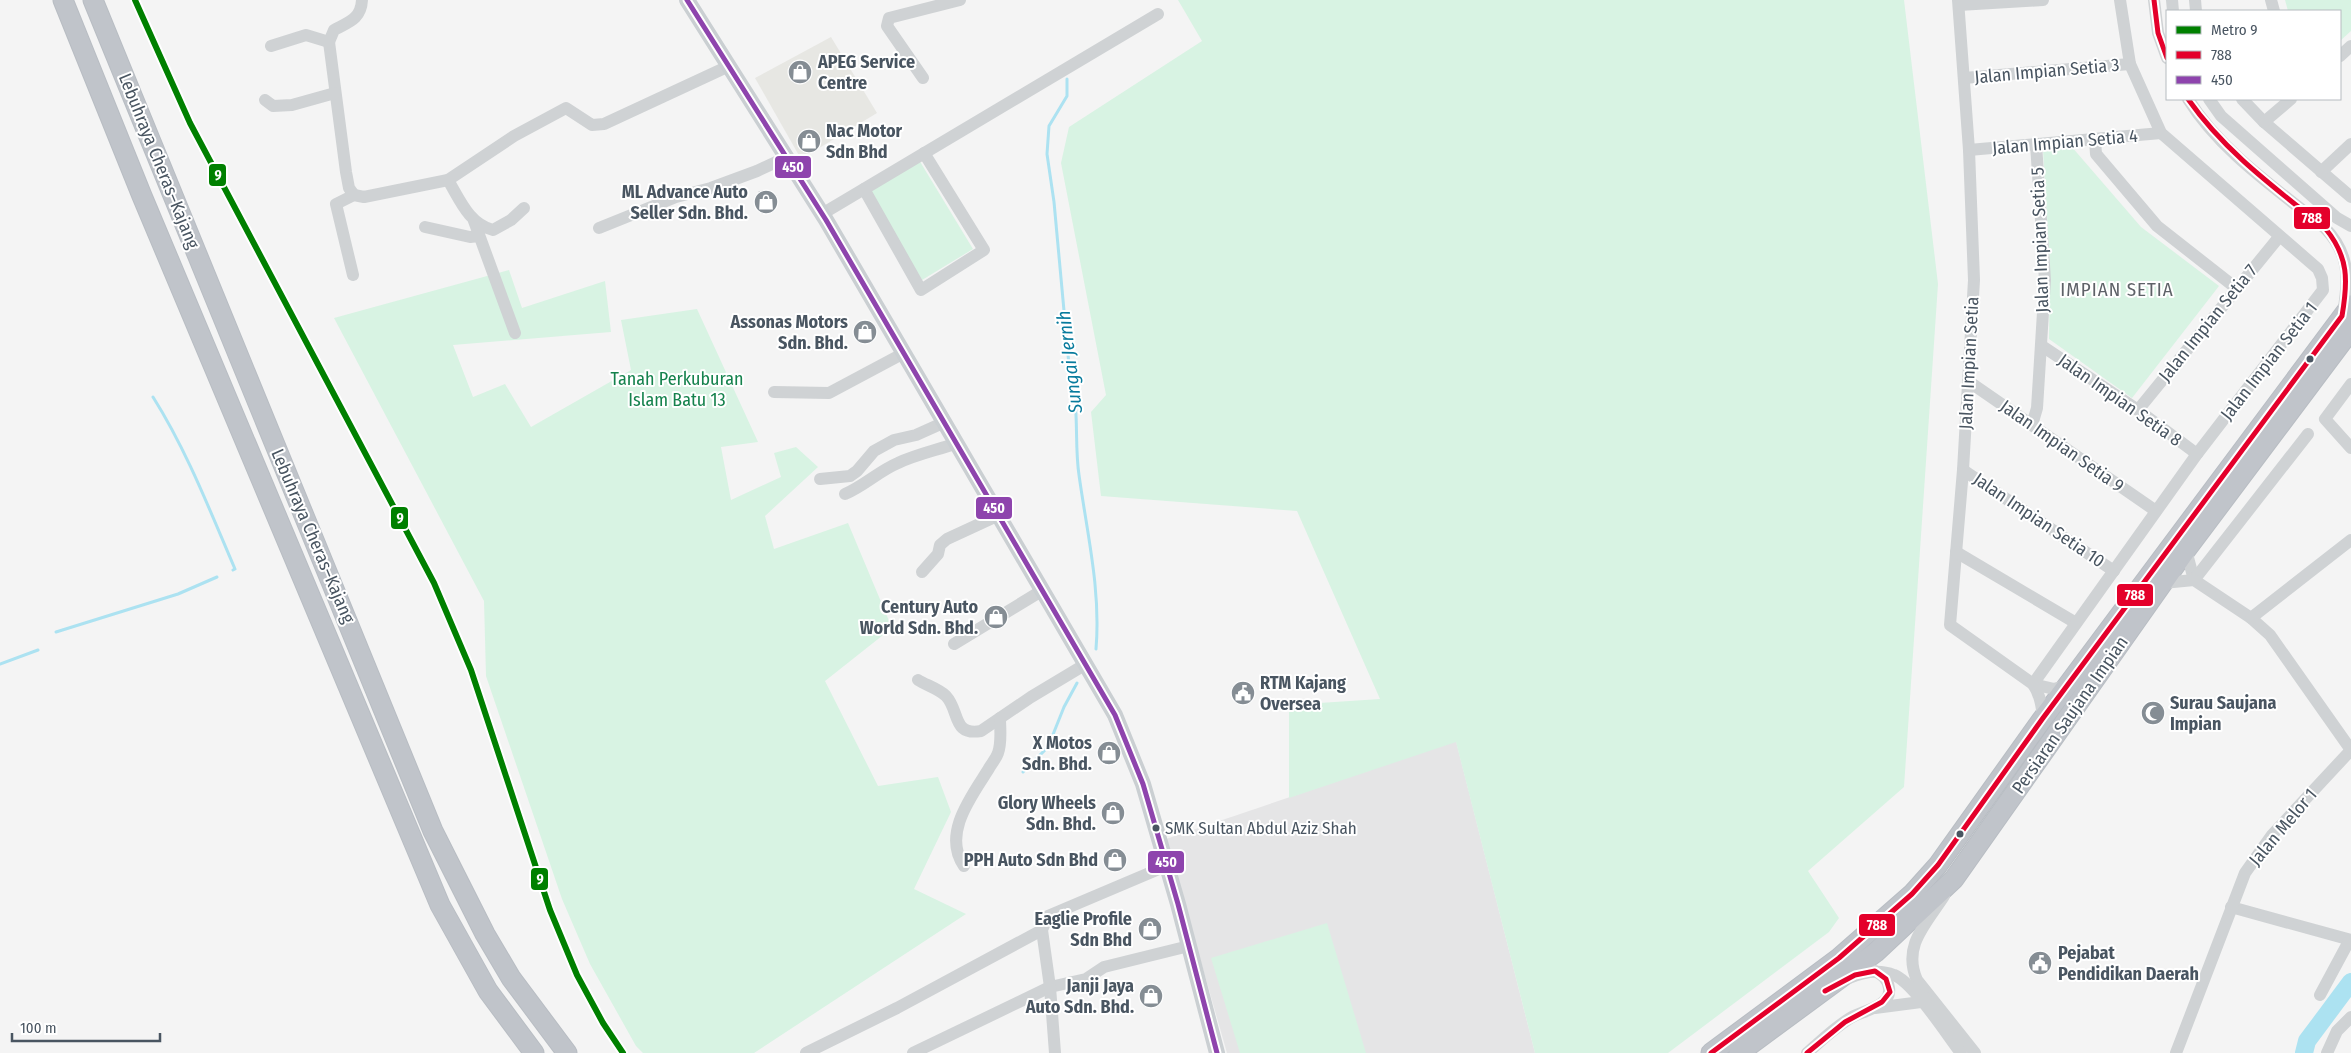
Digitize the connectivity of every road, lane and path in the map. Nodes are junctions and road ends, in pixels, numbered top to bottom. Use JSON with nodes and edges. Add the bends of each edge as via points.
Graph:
{"nodes":[{"id":1,"x":63,"y":0,"type":"edge"},
{"id":2,"x":93,"y":0,"type":"edge"},
{"id":3,"x":362,"y":0,"type":"edge"},
{"id":4,"x":687,"y":0,"type":"edge"},
{"id":5,"x":960,"y":0,"type":"edge"},
{"id":6,"x":2043,"y":0,"type":"edge"},
{"id":7,"x":2120,"y":0,"type":"edge"},
{"id":8,"x":2154,"y":0,"type":"edge"},
{"id":9,"x":1958,"y":2,"type":"edge"},
{"id":10,"x":1158,"y":14,"type":"dead end"},
{"id":11,"x":329,"y":42,"type":"junction"},
{"id":12,"x":271,"y":46,"type":"dead end"},
{"id":13,"x":2351,"y":46,"type":"edge"},
{"id":14,"x":2166,"y":55,"type":"edge"},
{"id":15,"x":2341,"y":55,"type":"edge"},
{"id":16,"x":2130,"y":64,"type":"junction"},
{"id":17,"x":730,"y":66,"type":"junction"},
{"id":18,"x":923,"y":78,"type":"dead end"},
{"id":19,"x":1964,"y":78,"type":"junction"},
{"id":20,"x":334,"y":93,"type":"junction"},
{"id":21,"x":265,"y":100,"type":"dead end"},
{"id":22,"x":2189,"y":100,"type":"edge"},
{"id":23,"x":2210,"y":100,"type":"edge"},
{"id":24,"x":2243,"y":100,"type":"edge"},
{"id":25,"x":2290,"y":100,"type":"edge"},
{"id":26,"x":2264,"y":122,"type":"junction"},
{"id":27,"x":2161,"y":134,"type":"junction"},
{"id":28,"x":2095,"y":140,"type":"junction"},
{"id":29,"x":2036,"y":144,"type":"junction"},
{"id":30,"x":2351,"y":144,"type":"edge"},
{"id":31,"x":1969,"y":150,"type":"junction"},
{"id":32,"x":924,"y":152,"type":"junction"},
{"id":33,"x":787,"y":157,"type":"junction"},
{"id":34,"x":2321,"y":172,"type":"junction"},
{"id":35,"x":448,"y":180,"type":"junction"},
{"id":36,"x":864,"y":189,"type":"junction"},
{"id":37,"x":354,"y":195,"type":"junction"},
{"id":38,"x":2351,"y":197,"type":"edge"},
{"id":39,"x":524,"y":208,"type":"dead end"},
{"id":40,"x":822,"y":214,"type":"junction"},
{"id":41,"x":474,"y":221,"type":"junction"},
{"id":42,"x":2351,"y":226,"type":"edge"},
{"id":43,"x":425,"y":227,"type":"dead end"},
{"id":44,"x":599,"y":228,"type":"dead end"},
{"id":45,"x":479,"y":236,"type":"junction"},
{"id":46,"x":2278,"y":236,"type":"junction"},
{"id":47,"x":353,"y":275,"type":"dead end"},
{"id":48,"x":2236,"y":288,"type":"junction"},
{"id":49,"x":2348,"y":317,"type":"edge"},
{"id":50,"x":515,"y":333,"type":"dead end"},
{"id":51,"x":2042,"y":346,"type":"junction"},
{"id":52,"x":904,"y":353,"type":"junction"},
{"id":53,"x":1968,"y":381,"type":"junction"},
{"id":54,"x":2351,"y":384,"type":"edge"},
{"id":55,"x":774,"y":392,"type":"dead end"},
{"id":56,"x":2138,"y":410,"type":"junction"},
{"id":57,"x":945,"y":422,"type":"junction"},
{"id":58,"x":2032,"y":425,"type":"junction"},
{"id":59,"x":2308,"y":434,"type":"dead end"},
{"id":60,"x":957,"y":443,"type":"junction"},
{"id":61,"x":2351,"y":448,"type":"edge"},
{"id":62,"x":2197,"y":454,"type":"junction"},
{"id":63,"x":1963,"y":470,"type":"junction"},
{"id":64,"x":820,"y":478,"type":"dead end"},
{"id":65,"x":845,"y":494,"type":"dead end"},
{"id":66,"x":2156,"y":511,"type":"junction"},
{"id":67,"x":999,"y":515,"type":"junction"},
{"id":68,"x":2351,"y":540,"type":"edge"},
{"id":69,"x":2186,"y":550,"type":"junction"},
{"id":70,"x":1956,"y":552,"type":"junction"},
{"id":71,"x":2114,"y":571,"type":"junction"},
{"id":72,"x":922,"y":572,"type":"dead end"},
{"id":73,"x":2194,"y":580,"type":"junction"},
{"id":74,"x":2163,"y":583,"type":"junction"},
{"id":75,"x":1044,"y":590,"type":"junction"},
{"id":76,"x":2251,"y":618,"type":"junction"},
{"id":77,"x":2076,"y":623,"type":"junction"},
{"id":78,"x":954,"y":644,"type":"dead end"},
{"id":79,"x":1086,"y":664,"type":"junction"},
{"id":80,"x":918,"y":680,"type":"dead end"},
{"id":81,"x":2032,"y":684,"type":"junction"},
{"id":82,"x":2068,"y":685,"type":"junction"},
{"id":83,"x":1000,"y":718,"type":"junction"},
{"id":84,"x":2043,"y":718,"type":"junction"},
{"id":85,"x":2351,"y":750,"type":"edge"},
{"id":86,"x":964,"y":866,"type":"dead end"},
{"id":87,"x":1166,"y":866,"type":"junction"},
{"id":88,"x":1954,"y":879,"type":"junction"},
{"id":89,"x":2231,"y":907,"type":"junction"},
{"id":90,"x":1042,"y":930,"type":"junction"},
{"id":91,"x":2350,"y":940,"type":"edge"},
{"id":92,"x":1189,"y":946,"type":"junction"},
{"id":93,"x":1875,"y":971,"type":"junction"},
{"id":94,"x":1050,"y":987,"type":"junction"},
{"id":95,"x":1825,"y":991,"type":"junction"},
{"id":96,"x":2320,"y":994,"type":"dead end"},
{"id":97,"x":1925,"y":999,"type":"junction"},
{"id":98,"x":1874,"y":1008,"type":"junction"},
{"id":99,"x":2351,"y":1017,"type":"edge"},
{"id":100,"x":534,"y":1053,"type":"edge"},
{"id":101,"x":567,"y":1053,"type":"edge"},
{"id":102,"x":806,"y":1053,"type":"edge"},
{"id":103,"x":913,"y":1053,"type":"edge"},
{"id":104,"x":1055,"y":1053,"type":"edge"},
{"id":105,"x":1217,"y":1053,"type":"edge"},
{"id":106,"x":1711,"y":1053,"type":"edge"},
{"id":107,"x":1740,"y":1053,"type":"edge"},
{"id":108,"x":1807,"y":1053,"type":"edge"},
{"id":109,"x":1961,"y":1053,"type":"edge"},
{"id":110,"x":1975,"y":1053,"type":"edge"},
{"id":111,"x":2176,"y":1053,"type":"edge"},
{"id":112,"x":2326,"y":1053,"type":"edge"}],
"edges":[{"from":1,"to":100,"type":"highway","name":"Lebuhraya Cheras–Kajang","via":[[440,905],[488,991]]},
{"from":2,"to":101,"type":"highway","name":"Lebuhraya Cheras–Kajang","via":[[433,831],[511,978]]},
{"from":3,"to":11,"type":"street","via":[[362,9],[356,19],[334,30]]},
{"from":4,"to":17,"type":"main road"},
{"from":5,"to":18,"type":"street","via":[[889,18],[886,22]]},
{"from":6,"to":9,"type":"street"},
{"from":7,"to":16,"type":"street","name":"Jalan Impian Setia 1"},
{"from":8,"to":14,"type":"street","via":[[2158,34]]},
{"from":9,"to":19,"type":"street","name":"Jalan Impian Setia"},
{"from":10,"to":32,"type":"street"},
{"from":11,"to":12,"type":"street","via":[[306,36]]},
{"from":11,"to":20,"type":"street"},
{"from":13,"to":15,"type":"street"},
{"from":16,"to":19,"type":"street","name":"Jalan Impian Setia 3"},
{"from":16,"to":27,"type":"street","name":"Jalan Impian Setia 1"},
{"from":17,"to":33,"type":"main road"},
{"from":17,"to":35,"type":"street","via":[[604,124],[592,125],[566,108],[514,136]]},
{"from":19,"to":31,"type":"street","name":"Jalan Impian Setia"},
{"from":20,"to":21,"type":"street","via":[[292,105],[273,106]]},
{"from":20,"to":37,"type":"street","via":[[349,188]]},
{"from":22,"to":49,"type":"street","via":[[2234,153],[2336,240],[2344,256]]},
{"from":23,"to":42,"type":"street","via":[[2221,116],[2337,218]]},
{"from":24,"to":26,"type":"street"},
{"from":25,"to":26,"type":"street"},
{"from":26,"to":34,"type":"street"},
{"from":27,"to":28,"type":"street","name":"Jalan Impian Setia 4"},
{"from":27,"to":46,"type":"street","name":"Jalan Impian Setia 1"},
{"from":28,"to":29,"type":"street","name":"Jalan Impian Setia 4"},
{"from":28,"to":48,"type":"street","via":[[2096,154],[2157,226]]},
{"from":29,"to":31,"type":"street","name":"Jalan Impian Setia 4"},
{"from":29,"to":51,"type":"street","name":"Jalan Impian Setia 5","via":[[2045,280]]},
{"from":30,"to":34,"type":"street"},
{"from":31,"to":53,"type":"street","name":"Jalan Impian Setia","via":[[1974,280]]},
{"from":32,"to":36,"type":"street"},
{"from":32,"to":36,"type":"street","via":[[984,250],[921,290]]},
{"from":33,"to":40,"type":"main road"},
{"from":33,"to":44,"type":"street","via":[[758,171],[676,197]]},
{"from":34,"to":38,"type":"street"},
{"from":35,"to":37,"type":"street","via":[[364,197]]},
{"from":35,"to":41,"type":"street"},
{"from":36,"to":40,"type":"street"},
{"from":37,"to":47,"type":"street","via":[[336,204]]},
{"from":39,"to":41,"type":"street","via":[[493,230]]},
{"from":40,"to":52,"type":"main road"},
{"from":41,"to":45,"type":"street"},
{"from":43,"to":45,"type":"street"},
{"from":45,"to":50,"type":"street"},
{"from":46,"to":48,"type":"street","name":"Jalan Impian Setia 7"},
{"from":46,"to":62,"type":"street","name":"Jalan Impian Setia 1","via":[[2318,269],[2323,290]]},
{"from":48,"to":56,"type":"street","name":"Jalan Impian Setia 7"},
{"from":49,"to":69,"type":"highway","name":"Persiaran Saujana Impian"},
{"from":49,"to":82,"type":"highway","name":"Persiaran Saujana Impian"},
{"from":51,"to":56,"type":"street","name":"Jalan Impian Setia 8"},
{"from":51,"to":58,"type":"street","name":"Jalan Impian Setia 5","via":[[2037,408]]},
{"from":52,"to":55,"type":"street","via":[[828,393]]},
{"from":52,"to":57,"type":"main road"},
{"from":53,"to":58,"type":"street","name":"Jalan Impian Setia 9"},
{"from":53,"to":63,"type":"street","name":"Jalan Impian Setia"},
{"from":54,"to":61,"type":"street","via":[[2324,419]]},
{"from":56,"to":62,"type":"street","name":"Jalan Impian Setia 8"},
{"from":57,"to":60,"type":"main road"},
{"from":57,"to":64,"type":"street","via":[[916,435],[894,440],[874,451],[850,476]]},
{"from":58,"to":66,"type":"street","name":"Jalan Impian Setia 9"},
{"from":59,"to":73,"type":"street"},
{"from":60,"to":65,"type":"street","via":[[898,463]]},
{"from":60,"to":67,"type":"main road"},
{"from":62,"to":66,"type":"street","name":"Jalan Impian Setia 1"},
{"from":63,"to":70,"type":"street","name":"Jalan Impian Setia"},
{"from":63,"to":71,"type":"street","name":"Jalan Impian Setia 10"},
{"from":66,"to":71,"type":"street","name":"Jalan Impian Setia 1"},
{"from":67,"to":72,"type":"street","via":[[946,539]]},
{"from":67,"to":75,"type":"main road"},
{"from":68,"to":76,"type":"street"},
{"from":69,"to":73,"type":"street"},
{"from":69,"to":74,"type":"highway","name":"Persiaran Saujana Impian"},
{"from":70,"to":77,"type":"street"},
{"from":70,"to":81,"type":"street","name":"Jalan Impian Setia","via":[[1950,625]]},
{"from":71,"to":77,"type":"street","name":"Jalan Impian Setia 1"},
{"from":73,"to":74,"type":"street"},
{"from":73,"to":76,"type":"street"},
{"from":74,"to":88,"type":"highway","name":"Persiaran Saujana Impian"},
{"from":75,"to":78,"type":"street"},
{"from":75,"to":79,"type":"main road"},
{"from":76,"to":85,"type":"street","via":[[2270,635]]},
{"from":77,"to":81,"type":"street","name":"Jalan Impian Setia 1"},
{"from":79,"to":83,"type":"street"},
{"from":79,"to":87,"type":"main road","via":[[1128,744]]},
{"from":80,"to":83,"type":"street","via":[[946,696],[966,731],[981,731]]},
{"from":81,"to":82,"type":"street","name":"Jalan Impian Setia","via":[[2054,688]]},
{"from":81,"to":84,"type":"street","name":"Jalan Impian Setia","via":[[2038,690]]},
{"from":82,"to":84,"type":"highway","name":"Persiaran Saujana Impian"},
{"from":83,"to":86,"type":"street","via":[[998,753],[967,802],[958,824],[958,857]]},
{"from":84,"to":106,"type":"highway","name":"Persiaran Saujana Impian","via":[[1938,865],[1912,894],[1839,958]]},
{"from":85,"to":89,"type":"street","name":"Jalan Melor 1","via":[[2272,835],[2245,873]]},
{"from":87,"to":90,"type":"street","via":[[1052,913]]},
{"from":87,"to":92,"type":"main road"},
{"from":88,"to":95,"type":"highway","name":"Persiaran Saujana Impian","via":[[1876,952]]},
{"from":88,"to":97,"type":"street","via":[[1913,948],[1912,968]]},
{"from":89,"to":91,"type":"street"},
{"from":89,"to":111,"type":"street","name":"Jalan Melor 1"},
{"from":90,"to":94,"type":"street"},
{"from":90,"to":102,"type":"street"},
{"from":91,"to":96,"type":"street"},
{"from":92,"to":94,"type":"street","via":[[1104,968],[1086,979]]},
{"from":92,"to":105,"type":"main road"},
{"from":93,"to":95,"type":"street","via":[[1855,976]]},
{"from":93,"to":97,"type":"street","via":[[1895,975]]},
{"from":93,"to":98,"type":"street","via":[[1886,979],[1890,992]]},
{"from":94,"to":103,"type":"street"},
{"from":94,"to":104,"type":"street"},
{"from":95,"to":107,"type":"highway","name":"Persiaran Saujana Impian"},
{"from":97,"to":98,"type":"street"},
{"from":97,"to":109,"type":"street"},
{"from":97,"to":110,"type":"street"},
{"from":98,"to":108,"type":"street","via":[[1852,1017]]},
{"from":99,"to":112,"type":"street","via":[[2337,1031]]}]}
